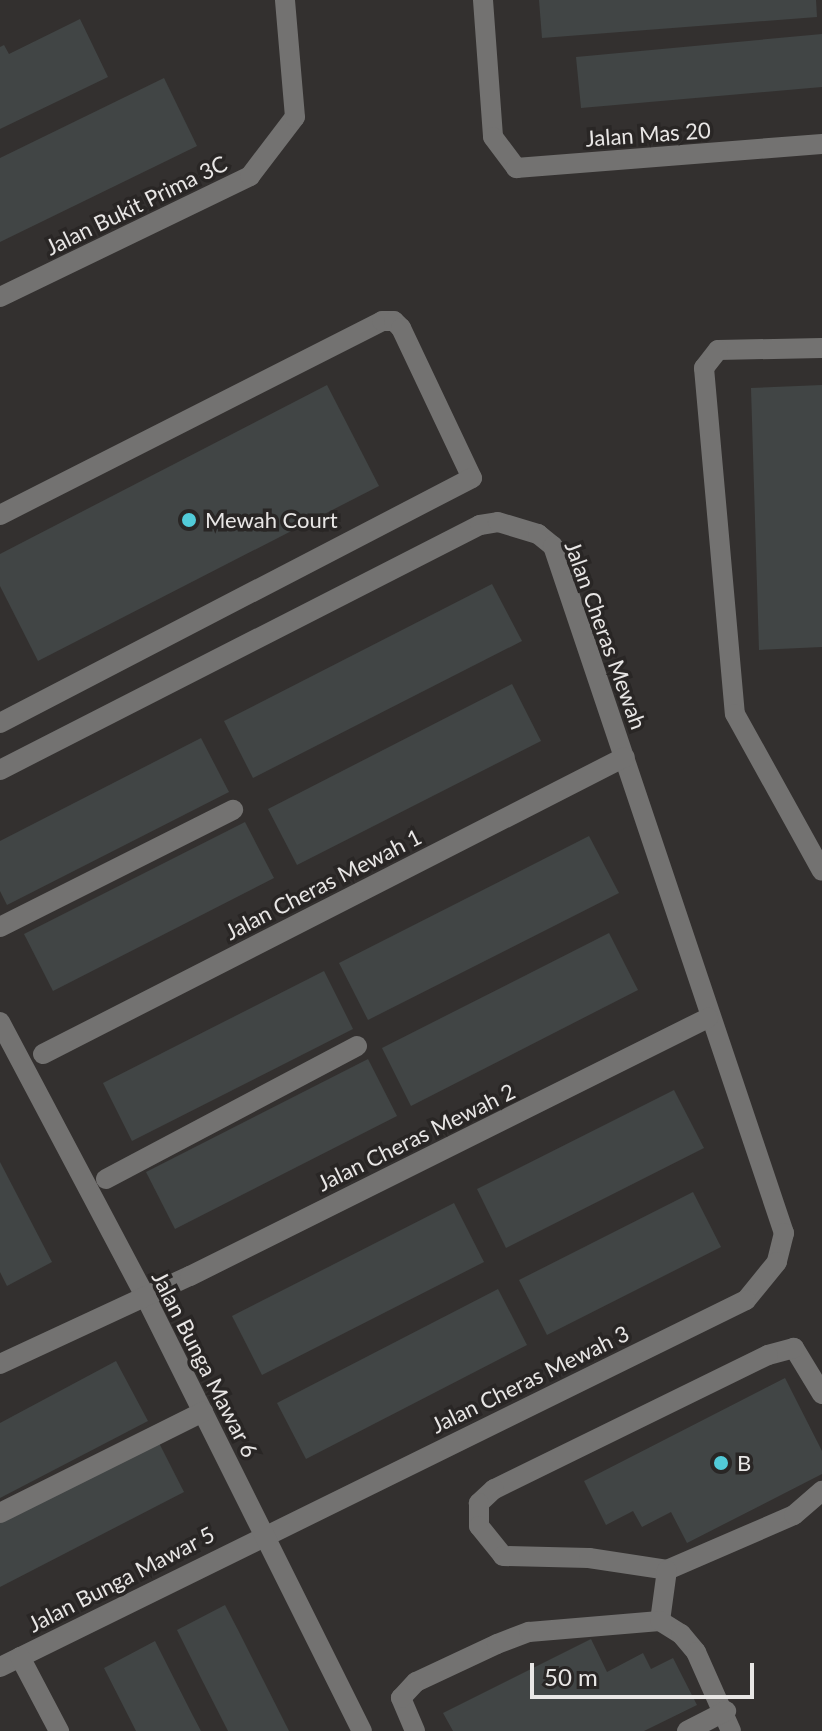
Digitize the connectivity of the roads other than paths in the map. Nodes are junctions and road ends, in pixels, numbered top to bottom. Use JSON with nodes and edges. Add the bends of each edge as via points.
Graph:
{"nodes":[{"id":1,"x":285,"y":0,"type":"edge"},
{"id":2,"x":483,"y":0,"type":"edge"},
{"id":3,"x":822,"y":144,"type":"edge"},
{"id":4,"x":0,"y":297,"type":"edge"},
{"id":5,"x":822,"y":348,"type":"edge"},
{"id":6,"x":0,"y":515,"type":"edge"},
{"id":7,"x":0,"y":723,"type":"edge"},
{"id":8,"x":625,"y":757,"type":"junction"},
{"id":9,"x":0,"y":770,"type":"edge"},
{"id":10,"x":233,"y":810,"type":"dead end"},
{"id":11,"x":822,"y":871,"type":"edge"},
{"id":12,"x":0,"y":927,"type":"edge"},
{"id":13,"x":708,"y":1018,"type":"junction"},
{"id":14,"x":0,"y":1022,"type":"edge"},
{"id":15,"x":357,"y":1046,"type":"dead end"},
{"id":16,"x":43,"y":1054,"type":"dead end"},
{"id":17,"x":106,"y":1179,"type":"dead end"},
{"id":18,"x":784,"y":1233,"type":"joint"},
{"id":19,"x":145,"y":1296,"type":"junction"},
{"id":20,"x":0,"y":1364,"type":"edge"},
{"id":21,"x":822,"y":1394,"type":"edge"},
{"id":22,"x":203,"y":1412,"type":"junction"},
{"id":23,"x":822,"y":1491,"type":"edge"},
{"id":24,"x":0,"y":1513,"type":"edge"},
{"id":25,"x":264,"y":1535,"type":"junction"},
{"id":26,"x":667,"y":1570,"type":"junction"},
{"id":27,"x":660,"y":1621,"type":"junction"},
{"id":28,"x":20,"y":1657,"type":"junction"},
{"id":29,"x":0,"y":1667,"type":"edge"},
{"id":30,"x":726,"y":1711,"type":"junction"},
{"id":31,"x":59,"y":1731,"type":"edge"},
{"id":32,"x":362,"y":1731,"type":"edge"},
{"id":33,"x":415,"y":1731,"type":"edge"},
{"id":34,"x":687,"y":1731,"type":"edge"},
{"id":35,"x":731,"y":1731,"type":"edge"}],
"edges":[{"from":1,"to":4,"type":"street","name":"Jalan Bukit Prima 3C","via":[[295,117],[250,176]]},
{"from":2,"to":3,"type":"street","name":"Jalan Mas 20","via":[[493,137],[516,168]]},
{"from":5,"to":11,"type":"street","via":[[718,350],[704,368],[735,714]]},
{"from":6,"to":7,"type":"street","via":[[382,321],[394,321],[401,328],[472,478]]},
{"from":8,"to":9,"type":"street","name":"Jalan Cheras Mewah","via":[[553,546],[524,527],[498,522],[480,525]]},
{"from":8,"to":13,"type":"street","name":"Jalan Cheras Mewah"},
{"from":8,"to":16,"type":"street","name":"Jalan Cheras Mewah 1"},
{"from":10,"to":12,"type":"street"},
{"from":13,"to":18,"type":"street","name":"Jalan Cheras Mewah"},
{"from":13,"to":19,"type":"street","name":"Jalan Cheras Mewah 2"},
{"from":14,"to":19,"type":"street","name":"Jalan Bunga Mawar 6"},
{"from":15,"to":17,"type":"street"},
{"from":18,"to":25,"type":"street","name":"Jalan Cheras Mewah 3","via":[[777,1262],[746,1300]]},
{"from":19,"to":20,"type":"street","name":"Jalan Cheras Mewah 2"},
{"from":19,"to":22,"type":"street","name":"Jalan Bunga Mawar 6"},
{"from":21,"to":26,"type":"street","via":[[794,1348],[768,1355],[494,1489],[479,1503],[479,1526],[503,1556],[589,1558]]},
{"from":22,"to":24,"type":"street"},
{"from":22,"to":25,"type":"street","name":"Jalan Bunga Mawar 6"},
{"from":23,"to":26,"type":"street","via":[[794,1515]]},
{"from":25,"to":28,"type":"street","name":"Jalan Bunga Mawar 5"},
{"from":25,"to":32,"type":"street","name":"Jalan Bunga Mawar 6"},
{"from":26,"to":27,"type":"street"},
{"from":27,"to":30,"type":"street","via":[[696,1652]]},
{"from":27,"to":33,"type":"street","via":[[529,1632],[497,1644],[401,1698]]},
{"from":28,"to":29,"type":"street","name":"Jalan Bunga Mawar 5"},
{"from":28,"to":31,"type":"street"},
{"from":30,"to":34,"type":"street"},
{"from":30,"to":35,"type":"street"}]}
